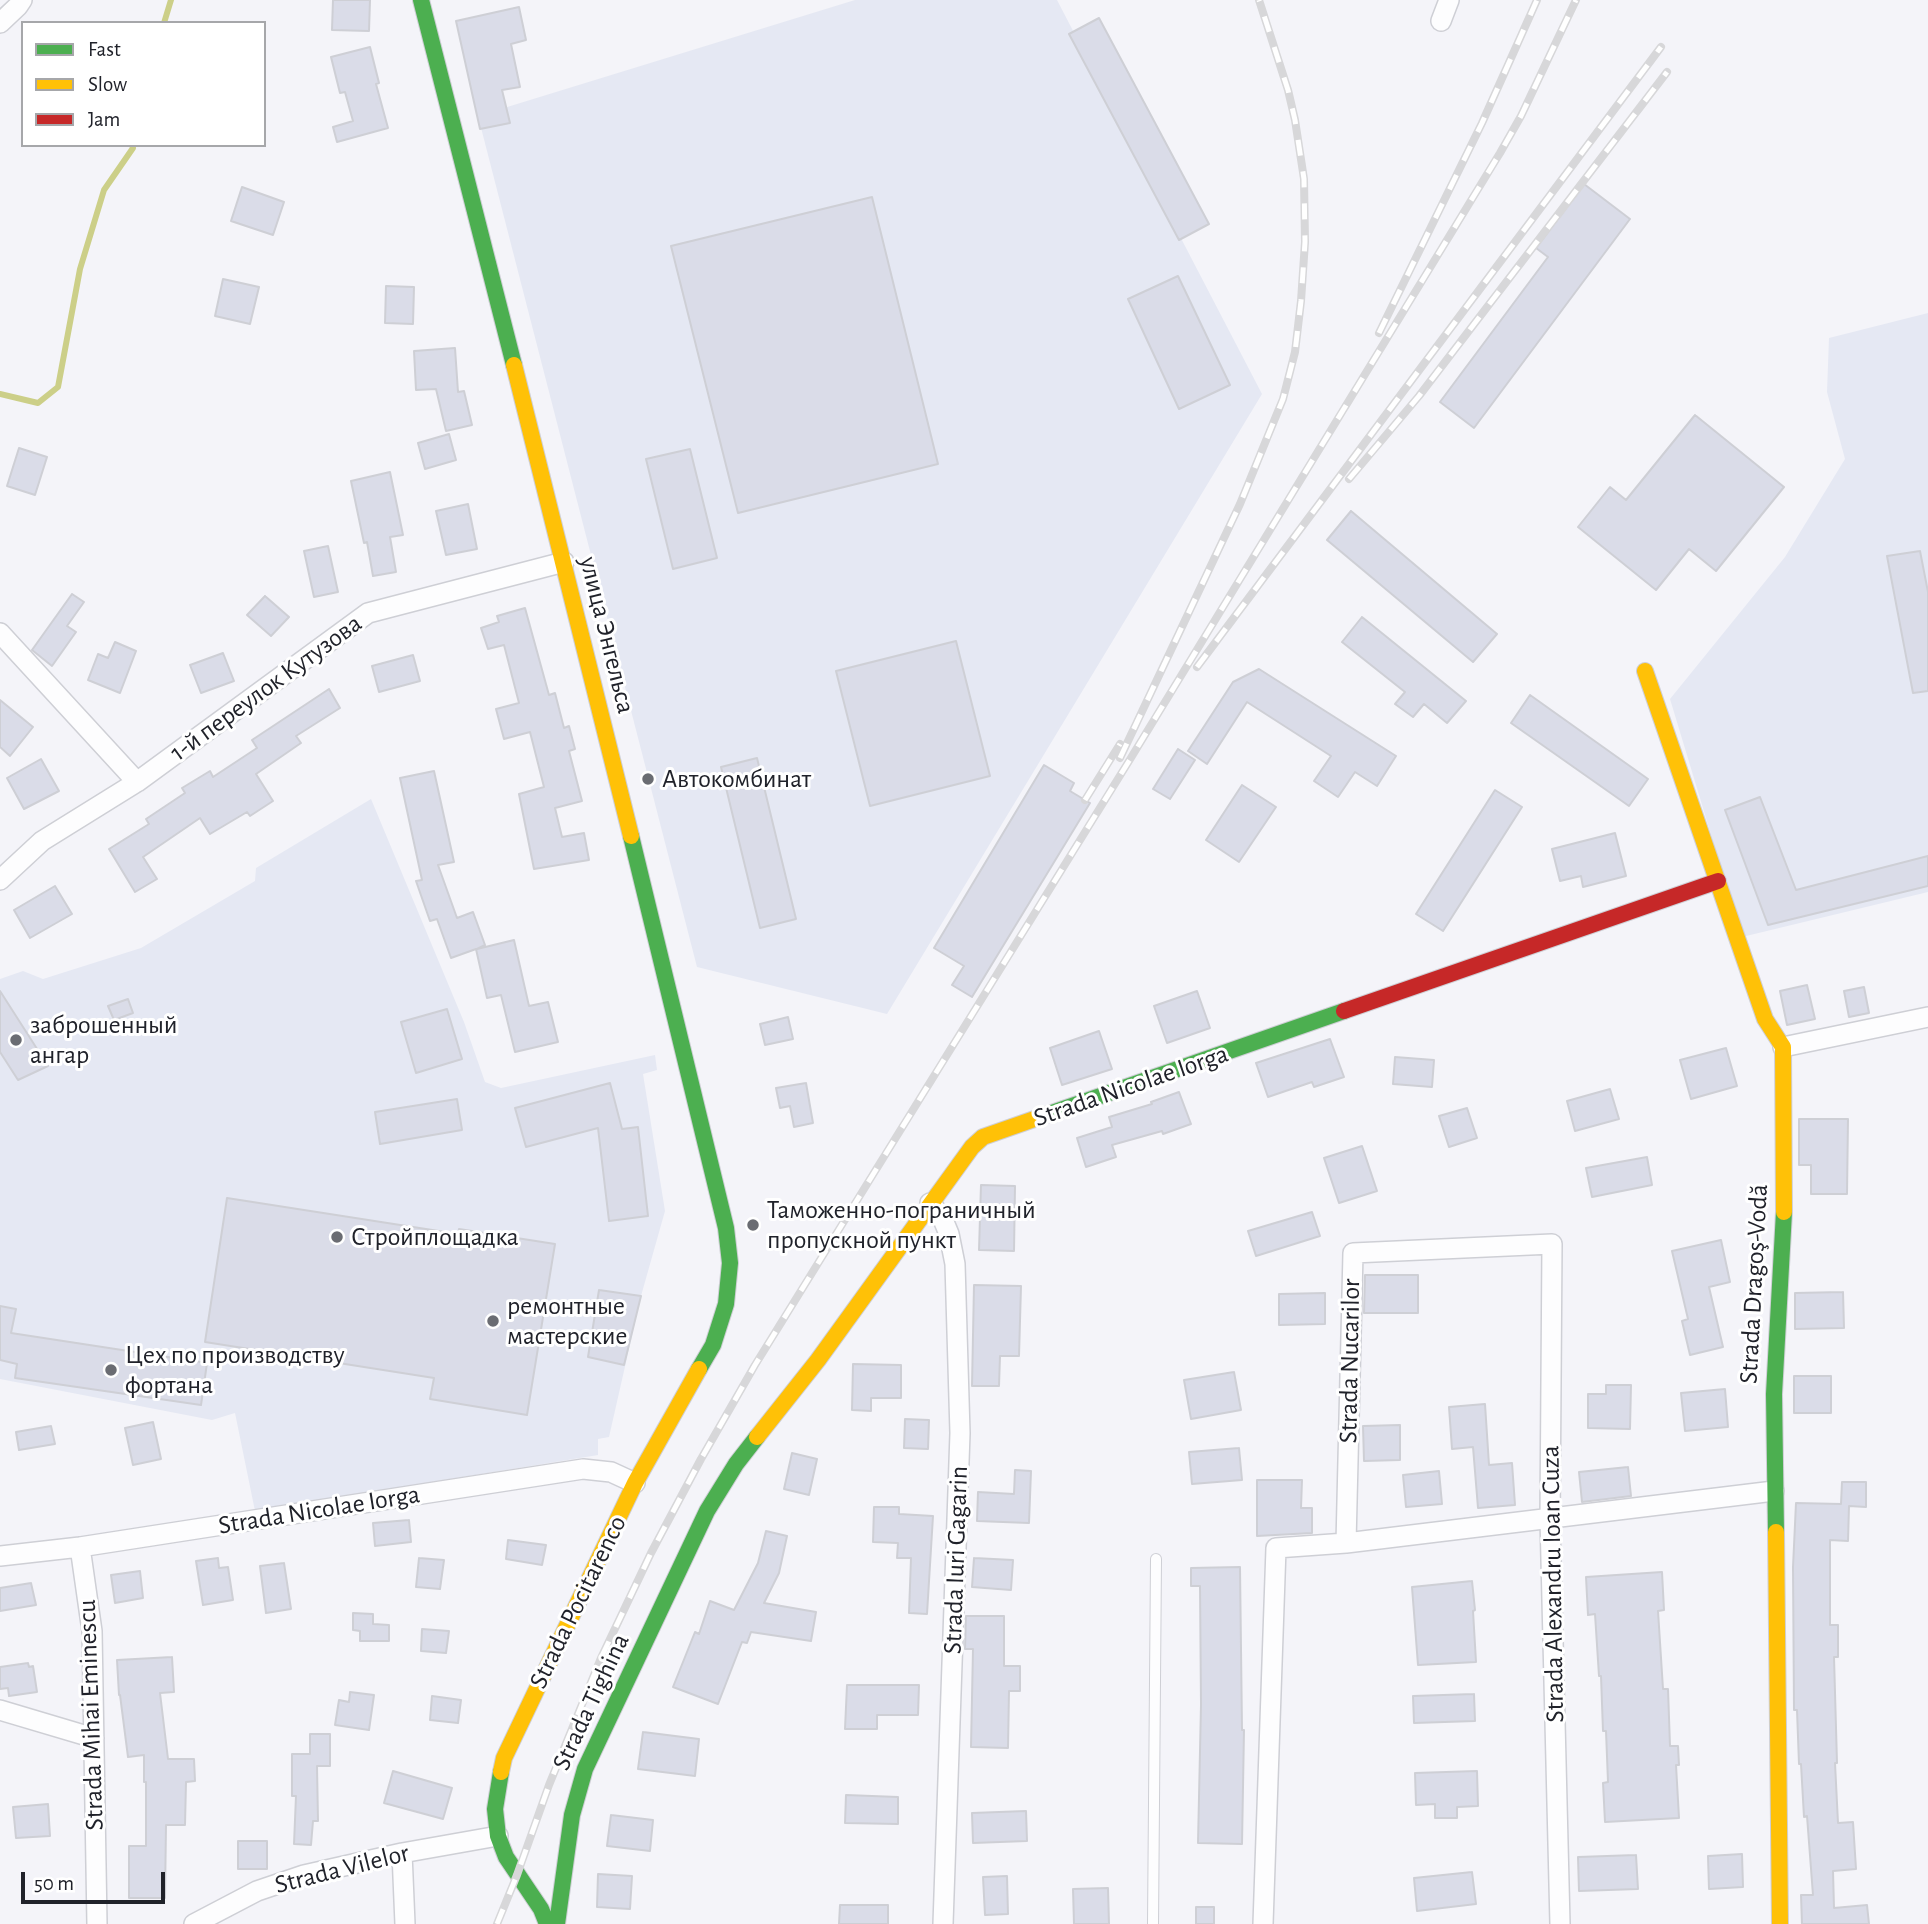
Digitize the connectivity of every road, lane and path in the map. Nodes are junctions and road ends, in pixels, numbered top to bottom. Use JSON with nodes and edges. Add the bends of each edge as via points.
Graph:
{"nodes":[{"id":1,"x":22,"y":0,"type":"edge"},
{"id":2,"x":422,"y":0,"type":"edge"},
{"id":3,"x":1449,"y":0,"type":"edge"},
{"id":4,"x":1441,"y":21,"type":"dead end"},
{"id":5,"x":0,"y":23,"type":"edge"},
{"id":6,"x":564,"y":562,"type":"junction"},
{"id":7,"x":0,"y":633,"type":"edge"},
{"id":8,"x":1645,"y":671,"type":"dead end"},
{"id":9,"x":137,"y":782,"type":"junction"},
{"id":10,"x":0,"y":880,"type":"edge"},
{"id":11,"x":1718,"y":881,"type":"junction"},
{"id":12,"x":1928,"y":1017,"type":"edge"},
{"id":13,"x":1783,"y":1047,"type":"junction"},
{"id":14,"x":930,"y":1203,"type":"junction"},
{"id":15,"x":1552,"y":1244,"type":"joint"},
{"id":16,"x":729,"y":1284,"type":"joint"},
{"id":17,"x":635,"y":1483,"type":"junction"},
{"id":18,"x":1774,"y":1491,"type":"junction"},
{"id":19,"x":707,"y":1511,"type":"joint"},
{"id":20,"x":1550,"y":1519,"type":"junction"},
{"id":21,"x":1346,"y":1543,"type":"junction"},
{"id":22,"x":80,"y":1548,"type":"junction"},
{"id":23,"x":0,"y":1556,"type":"edge"},
{"id":24,"x":1156,"y":1559,"type":"dead end"},
{"id":25,"x":0,"y":1710,"type":"edge"},
{"id":26,"x":94,"y":1738,"type":"junction"},
{"id":27,"x":498,"y":1836,"type":"junction"},
{"id":28,"x":402,"y":1853,"type":"junction"},
{"id":29,"x":97,"y":1924,"type":"edge"},
{"id":30,"x":194,"y":1924,"type":"edge"},
{"id":31,"x":405,"y":1924,"type":"edge"},
{"id":32,"x":547,"y":1924,"type":"edge"},
{"id":33,"x":557,"y":1924,"type":"edge"},
{"id":34,"x":943,"y":1924,"type":"edge"},
{"id":35,"x":1153,"y":1924,"type":"edge"},
{"id":36,"x":1263,"y":1924,"type":"edge"},
{"id":37,"x":1560,"y":1924,"type":"edge"},
{"id":38,"x":1780,"y":1924,"type":"edge"}],
"edges":[{"from":1,"to":5,"type":"street"},
{"from":2,"to":6,"type":"street","name":"улица Энгельса"},
{"from":3,"to":4,"type":"street"},
{"from":6,"to":9,"type":"street","name":"1-й переулок Кутузова","via":[[368,614]]},
{"from":6,"to":16,"type":"street","name":"улица Энгельса","via":[[726,1228]]},
{"from":7,"to":9,"type":"street"},
{"from":8,"to":11,"type":"street"},
{"from":9,"to":10,"type":"street","name":"1-й переулок Кутузова","via":[[43,841]]},
{"from":11,"to":13,"type":"street","via":[[1765,1019]]},
{"from":11,"to":14,"type":"street","name":"Strada Nicolae Iorga","via":[[983,1138]]},
{"from":12,"to":13,"type":"street"},
{"from":13,"to":18,"type":"street","name":"Strada Dragoş-Vodă","via":[[1784,1208]]},
{"from":14,"to":19,"type":"street","name":"Strada Nicolae Iorga","via":[[818,1360],[736,1464]]},
{"from":14,"to":34,"type":"street","name":"Strada Iuri Gagarin","via":[[949,1234],[955,1264],[960,1433]]},
{"from":15,"to":20,"type":"street","name":"Strada Alexandru Ioan Cuza"},
{"from":15,"to":21,"type":"street","name":"Strada Nucarilor","via":[[1353,1253]]},
{"from":16,"to":17,"type":"street","name":"Strada Pocitarenco","via":[[713,1345]]},
{"from":17,"to":22,"type":"street","name":"Strada Nicolae Iorga","via":[[611,1472],[583,1469]]},
{"from":17,"to":27,"type":"street","name":"Strada Pocitarenco","via":[[504,1758],[496,1798]]},
{"from":18,"to":20,"type":"street"},
{"from":18,"to":38,"type":"street","name":"Strada Dragoş-Vodă"},
{"from":19,"to":33,"type":"street","name":"Strada Tighina","via":[[585,1769],[572,1815]]},
{"from":20,"to":21,"type":"street"},
{"from":20,"to":37,"type":"street","name":"Strada Alexandru Ioan Cuza"},
{"from":21,"to":36,"type":"street","via":[[1276,1548]]},
{"from":22,"to":23,"type":"street","name":"Strada Nicolae Iorga"},
{"from":22,"to":26,"type":"street","name":"Strada Mihai Eminescu","via":[[92,1631]]},
{"from":24,"to":35,"type":"lane"},
{"from":25,"to":26,"type":"street"},
{"from":26,"to":29,"type":"street","name":"Strada Mihai Eminescu"},
{"from":27,"to":28,"type":"street","name":"Strada Vilelor"},
{"from":27,"to":32,"type":"street","name":"Strada Pocitarenco"},
{"from":28,"to":30,"type":"street","name":"Strada Vilelor","via":[[304,1875],[257,1891]]},
{"from":28,"to":31,"type":"street"}]}
